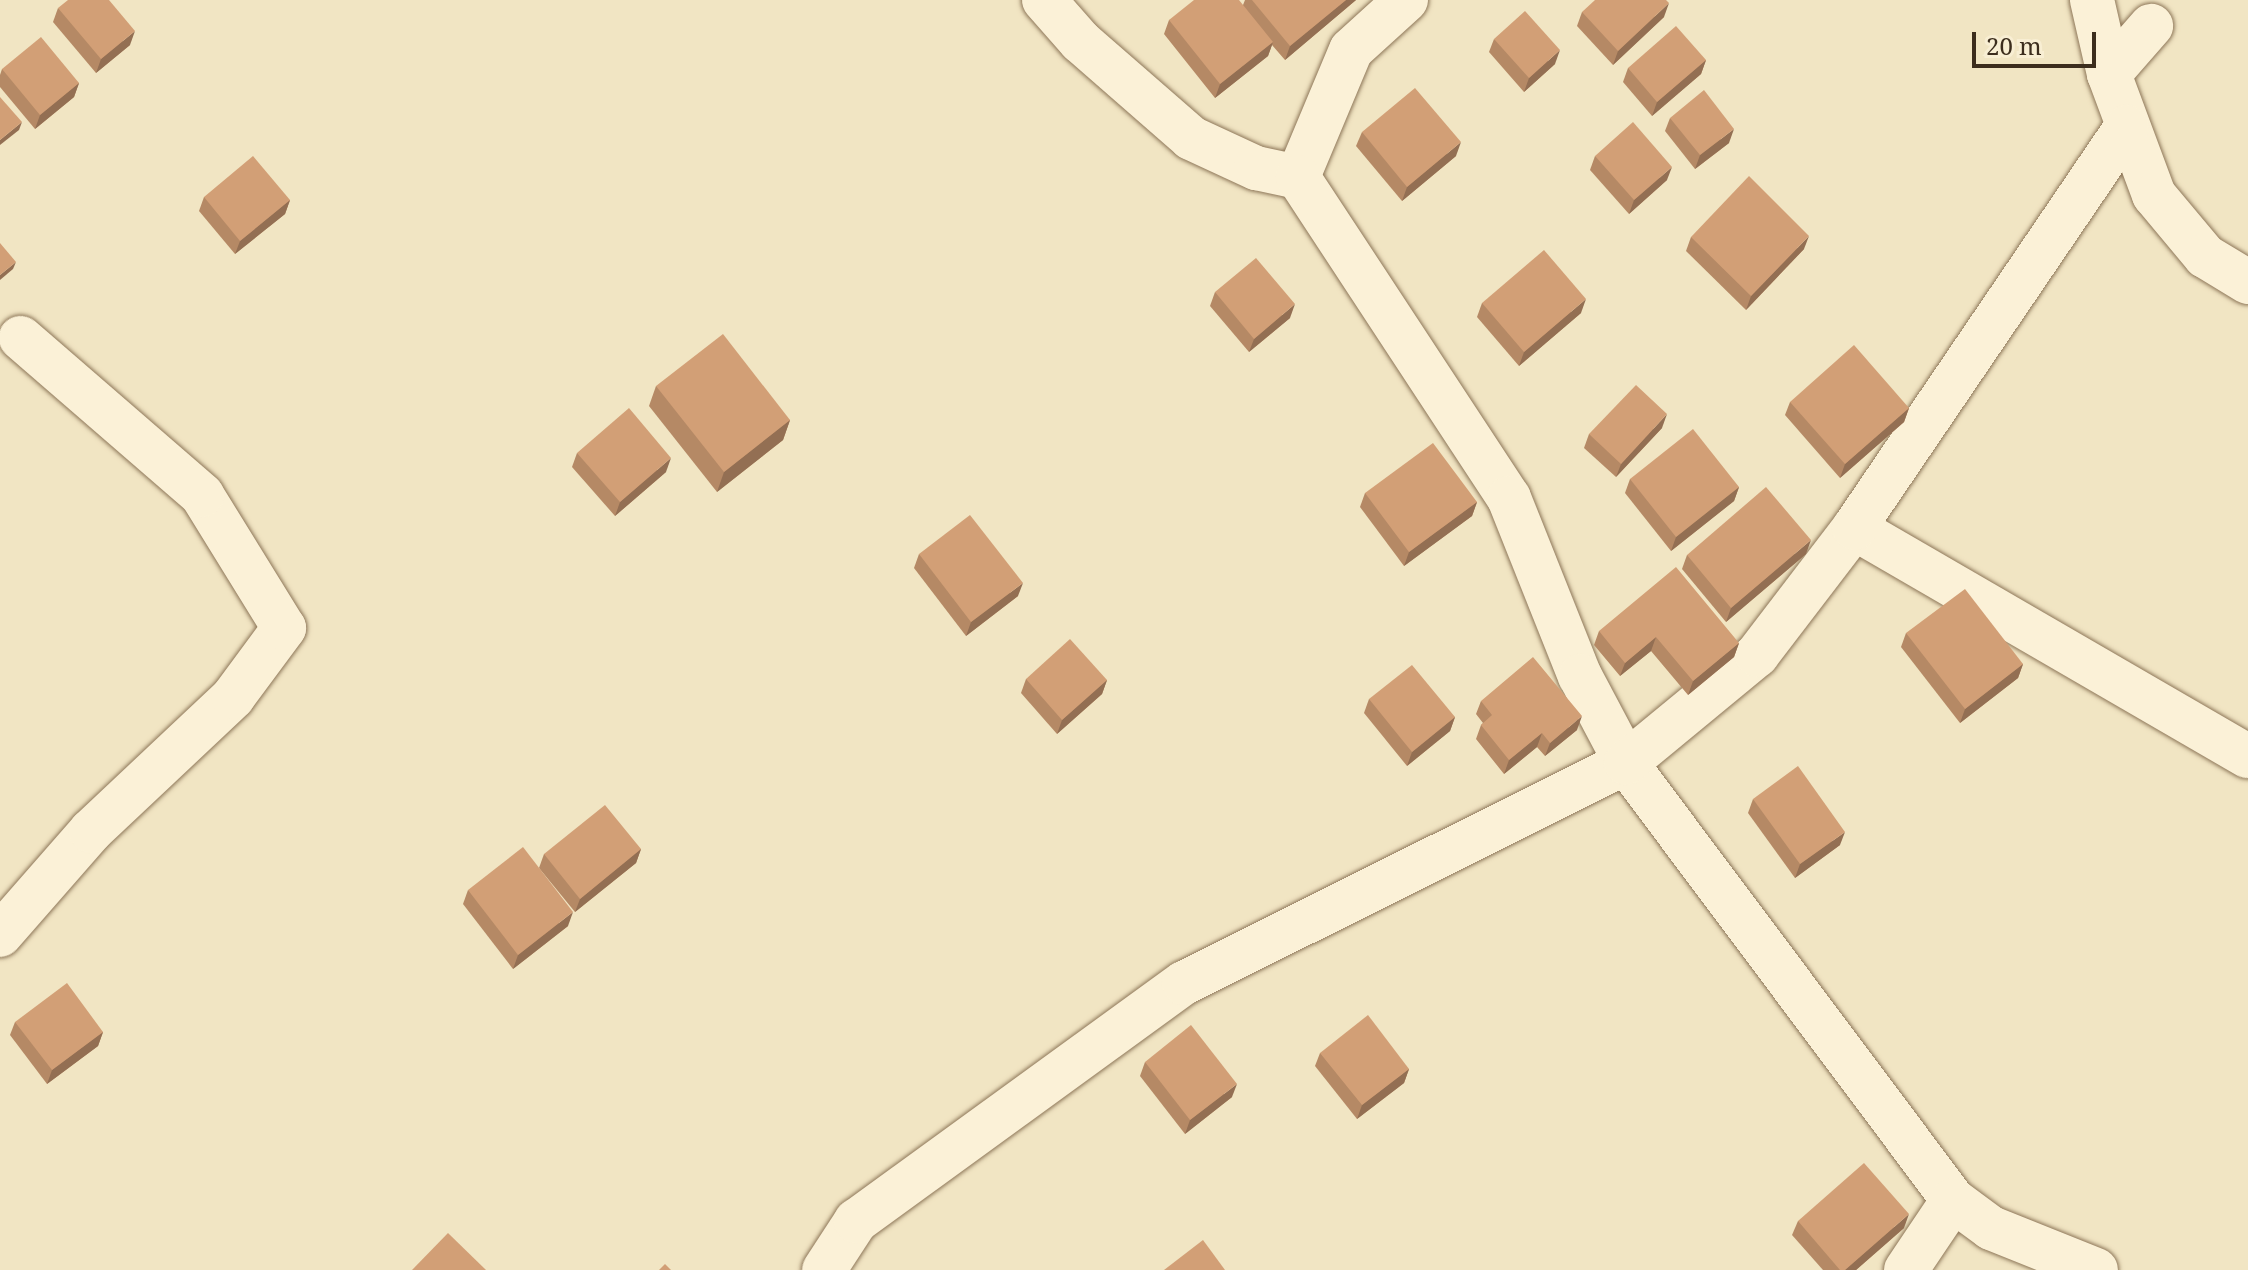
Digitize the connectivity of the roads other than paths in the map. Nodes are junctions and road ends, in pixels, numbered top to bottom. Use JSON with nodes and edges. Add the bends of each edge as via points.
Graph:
{"nodes":[{"id":1,"x":1044,"y":0,"type":"edge"},
{"id":2,"x":1406,"y":0,"type":"edge"},
{"id":3,"x":2092,"y":0,"type":"edge"},
{"id":4,"x":2151,"y":26,"type":"dead end"},
{"id":5,"x":2109,"y":74,"type":"junction"},
{"id":6,"x":2127,"y":127,"type":"junction"},
{"id":7,"x":1298,"y":177,"type":"junction"},
{"id":8,"x":2248,"y":282,"type":"edge"},
{"id":9,"x":21,"y":338,"type":"dead end"},
{"id":10,"x":1854,"y":528,"type":"junction"},
{"id":11,"x":2248,"y":756,"type":"edge"},
{"id":12,"x":1626,"y":763,"type":"junction"},
{"id":13,"x":0,"y":935,"type":"edge"},
{"id":14,"x":1953,"y":1200,"type":"junction"},
{"id":15,"x":824,"y":1270,"type":"edge"},
{"id":16,"x":1906,"y":1270,"type":"edge"},
{"id":17,"x":2096,"y":1270,"type":"edge"}],
"edges":[{"from":1,"to":7,"type":"street","via":[[1080,41],[1191,138],[1256,168]]},
{"from":2,"to":7,"type":"street","via":[[1351,50]]},
{"from":3,"to":5,"type":"street"},
{"from":4,"to":5,"type":"street"},
{"from":5,"to":6,"type":"street"},
{"from":6,"to":8,"type":"street","via":[[2154,195],[2205,256]]},
{"from":6,"to":10,"type":"street"},
{"from":7,"to":12,"type":"street","via":[[1509,498],[1580,676]]},
{"from":9,"to":13,"type":"street","via":[[202,495],[284,628],[233,697],[91,831]]},
{"from":10,"to":11,"type":"street"},
{"from":10,"to":12,"type":"street","via":[[1757,655]]},
{"from":12,"to":14,"type":"street"},
{"from":12,"to":15,"type":"street","via":[[1184,983],[856,1221]]},
{"from":14,"to":16,"type":"street"},
{"from":14,"to":17,"type":"street","via":[[1991,1228]]}]}
